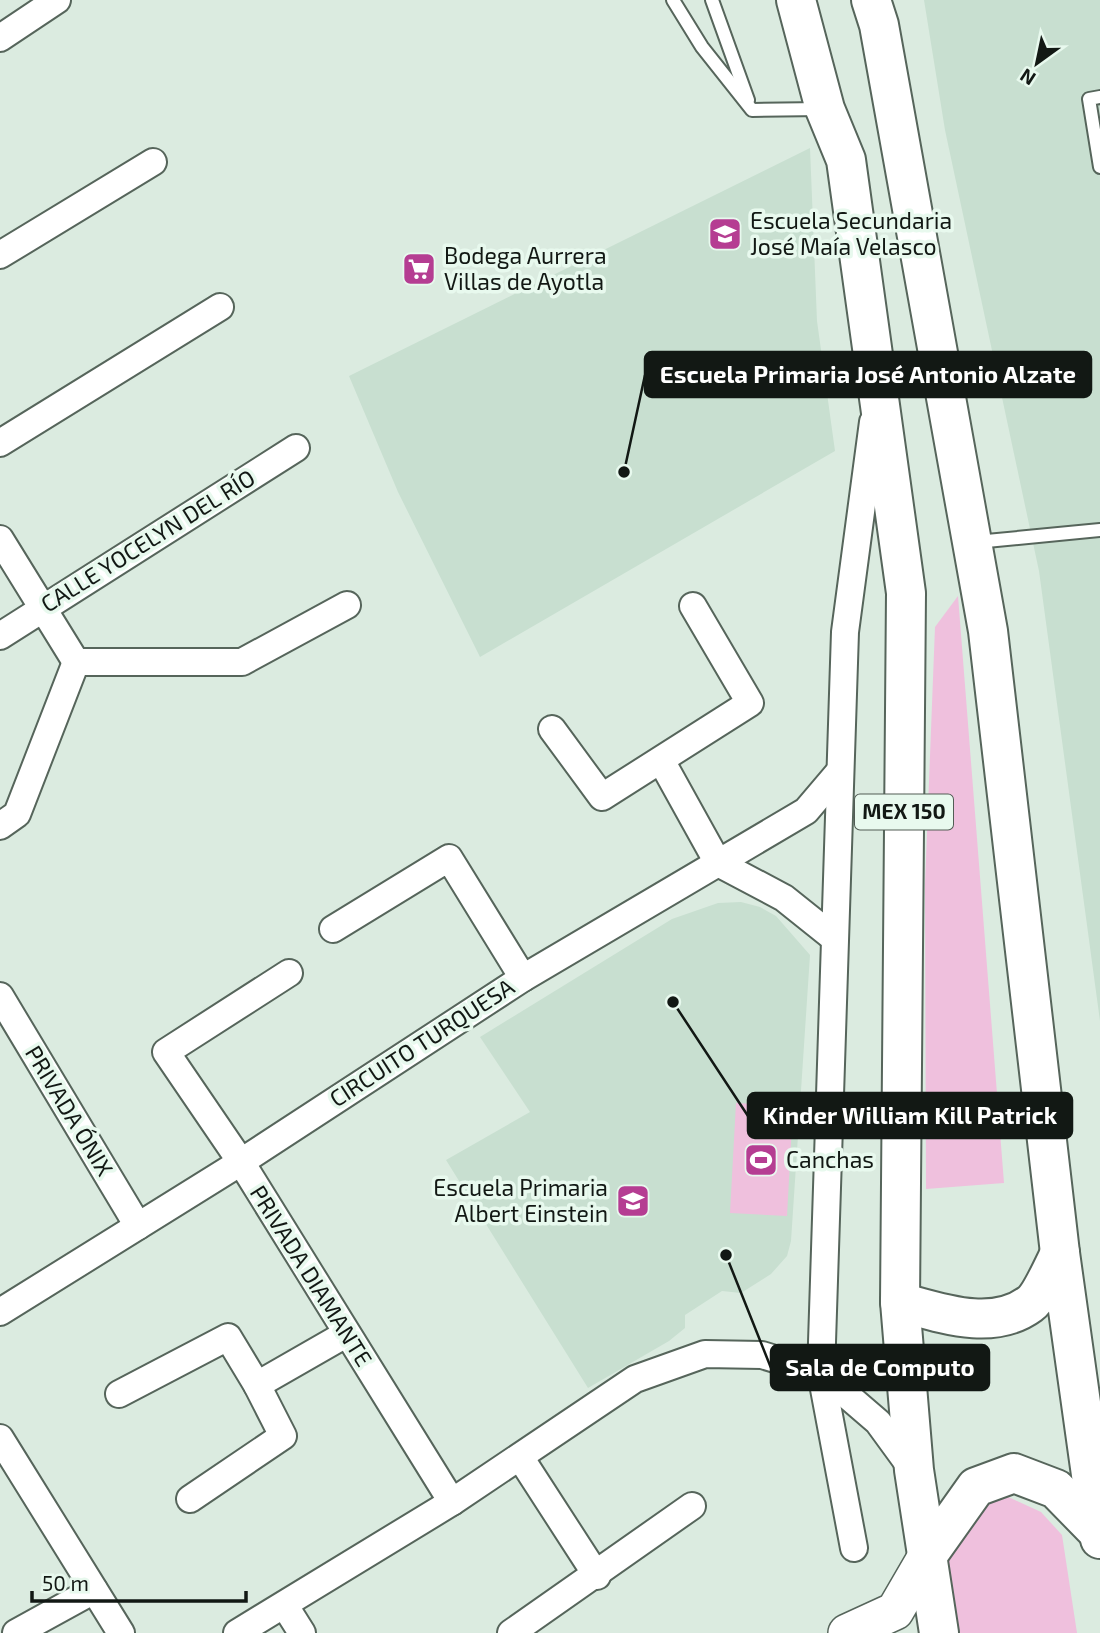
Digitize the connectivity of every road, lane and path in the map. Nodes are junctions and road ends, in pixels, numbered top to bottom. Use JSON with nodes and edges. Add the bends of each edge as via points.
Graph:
{"nodes":[{"id":1,"x":57,"y":0,"type":"edge"},
{"id":2,"x":673,"y":0,"type":"edge"},
{"id":3,"x":712,"y":0,"type":"edge"},
{"id":4,"x":796,"y":0,"type":"edge"},
{"id":5,"x":871,"y":0,"type":"edge"},
{"id":6,"x":0,"y":38,"type":"edge"},
{"id":7,"x":1100,"y":97,"type":"edge"},
{"id":8,"x":825,"y":109,"type":"junction"},
{"id":9,"x":751,"y":110,"type":"junction"},
{"id":10,"x":152,"y":162,"type":"dead end"},
{"id":11,"x":1100,"y":167,"type":"edge"},
{"id":12,"x":0,"y":255,"type":"edge"},
{"id":13,"x":220,"y":307,"type":"dead end"},
{"id":14,"x":877,"y":389,"type":"junction"},
{"id":15,"x":0,"y":443,"type":"edge"},
{"id":16,"x":296,"y":448,"type":"dead end"},
{"id":17,"x":1100,"y":530,"type":"edge"},
{"id":18,"x":0,"y":540,"type":"edge"},
{"id":19,"x":972,"y":542,"type":"junction"},
{"id":20,"x":347,"y":605,"type":"dead end"},
{"id":21,"x":693,"y":606,"type":"dead end"},
{"id":22,"x":43,"y":607,"type":"junction"},
{"id":23,"x":0,"y":636,"type":"edge"},
{"id":24,"x":76,"y":662,"type":"junction"},
{"id":25,"x":552,"y":729,"type":"dead end"},
{"id":26,"x":662,"y":762,"type":"junction"},
{"id":27,"x":840,"y":771,"type":"junction"},
{"id":28,"x":0,"y":826,"type":"edge"},
{"id":29,"x":718,"y":863,"type":"junction"},
{"id":30,"x":333,"y":929,"type":"dead end"},
{"id":31,"x":834,"y":937,"type":"junction"},
{"id":32,"x":289,"y":973,"type":"dead end"},
{"id":33,"x":523,"y":978,"type":"junction"},
{"id":34,"x":0,"y":996,"type":"edge"},
{"id":35,"x":241,"y":1162,"type":"junction"},
{"id":36,"x":138,"y":1226,"type":"junction"},
{"id":37,"x":1060,"y":1254,"type":"junction"},
{"id":38,"x":900,"y":1302,"type":"junction"},
{"id":39,"x":0,"y":1312,"type":"edge"},
{"id":40,"x":346,"y":1334,"type":"junction"},
{"id":41,"x":821,"y":1373,"type":"junction"},
{"id":42,"x":257,"y":1385,"type":"junction"},
{"id":43,"x":119,"y":1394,"type":"dead end"},
{"id":44,"x":1,"y":1442,"type":"edge"},
{"id":45,"x":520,"y":1457,"type":"junction"},
{"id":46,"x":914,"y":1470,"type":"junction"},
{"id":47,"x":190,"y":1499,"type":"dead end"},
{"id":48,"x":452,"y":1502,"type":"junction"},
{"id":49,"x":692,"y":1506,"type":"dead end"},
{"id":50,"x":1099,"y":1533,"type":"edge"},
{"id":51,"x":1100,"y":1539,"type":"edge"},
{"id":52,"x":854,"y":1548,"type":"dead end"},
{"id":53,"x":927,"y":1556,"type":"junction"},
{"id":54,"x":597,"y":1576,"type":"junction"},
{"id":55,"x":94,"y":1590,"type":"junction"},
{"id":56,"x":285,"y":1606,"type":"junction"},
{"id":57,"x":16,"y":1633,"type":"edge"},
{"id":58,"x":121,"y":1633,"type":"edge"},
{"id":59,"x":237,"y":1633,"type":"edge"},
{"id":60,"x":302,"y":1633,"type":"edge"},
{"id":61,"x":510,"y":1633,"type":"edge"},
{"id":62,"x":847,"y":1633,"type":"edge"},
{"id":63,"x":939,"y":1633,"type":"edge"}],
"edges":[{"from":1,"to":6,"type":"street"},
{"from":2,"to":9,"type":"lane","via":[[702,47]]},
{"from":3,"to":9,"type":"lane"},
{"from":4,"to":8,"type":"main road","number":"MEX 150"},
{"from":5,"to":19,"type":"main road"},
{"from":7,"to":11,"type":"lane","via":[[1089,99]]},
{"from":8,"to":9,"type":"lane"},
{"from":8,"to":14,"type":"main road","number":"MEX 150","via":[[846,160]]},
{"from":10,"to":12,"type":"street"},
{"from":13,"to":15,"type":"street"},
{"from":14,"to":27,"type":"street","via":[[845,632]]},
{"from":14,"to":38,"type":"main road","number":"MEX 150","via":[[906,593]]},
{"from":16,"to":22,"type":"street","name":"CALLE YOCELYN DEL RÍO"},
{"from":17,"to":19,"type":"lane"},
{"from":18,"to":22,"type":"street"},
{"from":19,"to":37,"type":"main road","via":[[988,631]]},
{"from":20,"to":24,"type":"street","via":[[242,662]]},
{"from":21,"to":26,"type":"street","via":[[750,704]]},
{"from":22,"to":23,"type":"street","name":"CALLE YOCELYN DEL RÍO"},
{"from":22,"to":24,"type":"street"},
{"from":24,"to":28,"type":"street","via":[[17,814]]},
{"from":25,"to":26,"type":"street","via":[[602,797]]},
{"from":26,"to":29,"type":"street"},
{"from":27,"to":29,"type":"street","name":"CIRCUITO TURQUESA","via":[[806,811]]},
{"from":27,"to":31,"type":"street"},
{"from":29,"to":31,"type":"street","via":[[784,898]]},
{"from":29,"to":33,"type":"street","name":"CIRCUITO TURQUESA"},
{"from":30,"to":33,"type":"street","via":[[449,858]]},
{"from":31,"to":41,"type":"street"},
{"from":32,"to":35,"type":"street","name":"PRIVADA DIAMANTE","via":[[166,1052]]},
{"from":33,"to":35,"type":"street","name":"CIRCUITO TURQUESA"},
{"from":34,"to":36,"type":"street","name":"PRIVADA ÓNIX"},
{"from":35,"to":36,"type":"street","name":"CIRCUITO TURQUESA"},
{"from":35,"to":40,"type":"street","name":"PRIVADA DIAMANTE"},
{"from":36,"to":39,"type":"street","name":"CIRCUITO TURQUESA"},
{"from":37,"to":38,"type":"main road","via":[[1031,1304],[991,1320],[952,1316]]},
{"from":37,"to":50,"type":"main road"},
{"from":38,"to":46,"type":"main road","number":"MEX 150"},
{"from":40,"to":42,"type":"street"},
{"from":40,"to":48,"type":"street","name":"PRIVADA DIAMANTE"},
{"from":41,"to":45,"type":"street","via":[[762,1355],[705,1353],[635,1379]]},
{"from":41,"to":46,"type":"street","via":[[878,1422]]},
{"from":41,"to":52,"type":"street"},
{"from":42,"to":43,"type":"street","via":[[228,1337]]},
{"from":42,"to":47,"type":"street","via":[[283,1436]]},
{"from":44,"to":55,"type":"street"},
{"from":45,"to":48,"type":"street"},
{"from":45,"to":54,"type":"street"},
{"from":46,"to":53,"type":"main road","number":"MEX 150"},
{"from":48,"to":56,"type":"street"},
{"from":49,"to":54,"type":"street"},
{"from":50,"to":51,"type":"main road"},
{"from":50,"to":53,"type":"main road","via":[[1056,1489],[1014,1473],[976,1487]]},
{"from":53,"to":62,"type":"street","via":[[895,1611]]},
{"from":53,"to":63,"type":"main road","number":"MEX 150"},
{"from":54,"to":61,"type":"street"},
{"from":55,"to":57,"type":"street"},
{"from":55,"to":58,"type":"street"},
{"from":56,"to":59,"type":"street"},
{"from":56,"to":60,"type":"street"}]}
